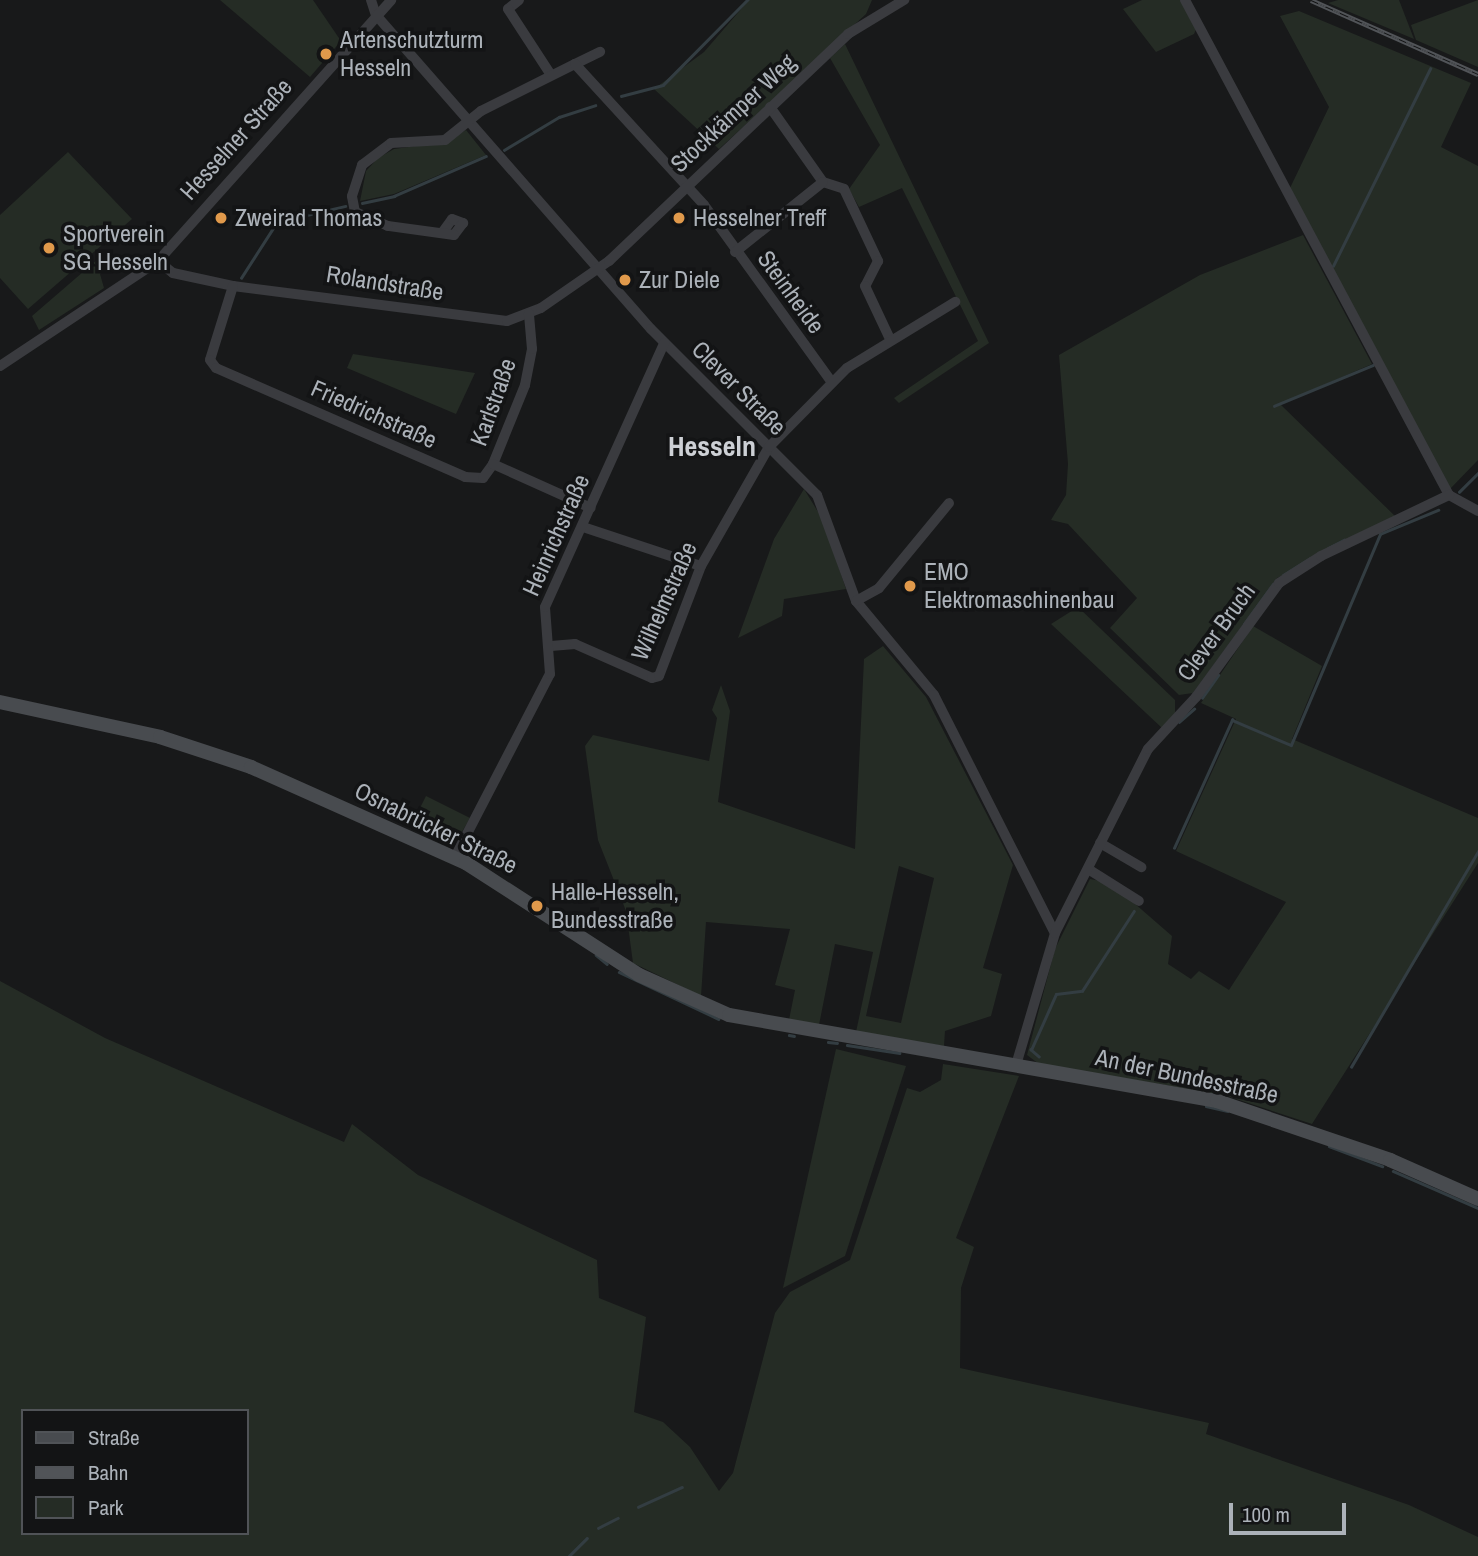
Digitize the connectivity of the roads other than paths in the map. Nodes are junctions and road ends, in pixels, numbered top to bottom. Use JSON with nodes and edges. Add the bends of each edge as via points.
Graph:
{"nodes":[{"id":1,"x":371,"y":0,"type":"edge"},
{"id":2,"x":391,"y":0,"type":"edge"},
{"id":3,"x":520,"y":0,"type":"edge"},
{"id":4,"x":904,"y":0,"type":"edge"},
{"id":5,"x":1185,"y":0,"type":"edge"},
{"id":6,"x":376,"y":15,"type":"junction"},
{"id":7,"x":600,"y":52,"type":"dead end"},
{"id":8,"x":575,"y":64,"type":"junction"},
{"id":9,"x":551,"y":75,"type":"junction"},
{"id":10,"x":770,"y":107,"type":"junction"},
{"id":11,"x":468,"y":121,"type":"junction"},
{"id":12,"x":823,"y":182,"type":"junction"},
{"id":13,"x":687,"y":185,"type":"junction"},
{"id":14,"x":442,"y":233,"type":"dead end"},
{"id":15,"x":735,"y":251,"type":"junction"},
{"id":16,"x":158,"y":261,"type":"junction"},
{"id":17,"x":598,"y":268,"type":"junction"},
{"id":18,"x":233,"y":286,"type":"junction"},
{"id":19,"x":955,"y":302,"type":"dead end"},
{"id":20,"x":529,"y":313,"type":"junction"},
{"id":21,"x":888,"y":337,"type":"junction"},
{"id":22,"x":664,"y":343,"type":"junction"},
{"id":23,"x":0,"y":366,"type":"edge"},
{"id":24,"x":831,"y":381,"type":"junction"},
{"id":25,"x":769,"y":447,"type":"junction"},
{"id":26,"x":493,"y":464,"type":"junction"},
{"id":27,"x":1449,"y":495,"type":"junction"},
{"id":28,"x":949,"y":503,"type":"dead end"},
{"id":29,"x":591,"y":508,"type":"junction"},
{"id":30,"x":1478,"y":511,"type":"edge"},
{"id":31,"x":583,"y":527,"type":"junction"},
{"id":32,"x":701,"y":566,"type":"junction"},
{"id":33,"x":856,"y":601,"type":"junction"},
{"id":34,"x":551,"y":646,"type":"junction"},
{"id":35,"x":0,"y":702,"type":"edge"},
{"id":36,"x":1100,"y":843,"type":"junction"},
{"id":37,"x":455,"y":857,"type":"junction"},
{"id":38,"x":1141,"y":867,"type":"dead end"},
{"id":39,"x":1088,"y":869,"type":"junction"},
{"id":40,"x":1139,"y":901,"type":"dead end"},
{"id":41,"x":1055,"y":933,"type":"junction"},
{"id":42,"x":915,"y":1049,"type":"joint"},
{"id":43,"x":1016,"y":1065,"type":"junction"},
{"id":44,"x":1478,"y":1199,"type":"edge"}],
"edges":[{"from":1,"to":6,"type":"street"},
{"from":2,"to":6,"type":"street","name":"Hesselner Straße"},
{"from":3,"to":9,"type":"street","via":[[508,9]]},
{"from":4,"to":10,"type":"street","name":"Stockkämper Weg","via":[[848,34]]},
{"from":5,"to":27,"type":"street"},
{"from":6,"to":11,"type":"street","name":"Clever Straße"},
{"from":6,"to":16,"type":"street","name":"Hesselner Straße"},
{"from":7,"to":8,"type":"street"},
{"from":8,"to":9,"type":"street"},
{"from":8,"to":13,"type":"street","name":"Steinheide"},
{"from":9,"to":11,"type":"street"},
{"from":10,"to":12,"type":"street"},
{"from":10,"to":13,"type":"street","name":"Stockkämper Weg"},
{"from":11,"to":14,"type":"street","via":[[444,140],[391,143],[373,153],[362,165],[352,196],[355,212],[365,219]]},
{"from":11,"to":17,"type":"street","name":"Clever Straße"},
{"from":12,"to":15,"type":"street"},
{"from":12,"to":21,"type":"street","via":[[844,189],[878,261],[865,286]]},
{"from":13,"to":15,"type":"street","name":"Steinheide"},
{"from":13,"to":17,"type":"street","name":"Stockkämper Weg"},
{"from":15,"to":24,"type":"street","name":"Steinheide"},
{"from":16,"to":18,"type":"street","name":"Rolandstraße","via":[[173,273]]},
{"from":16,"to":23,"type":"street","name":"Hesselner Straße"},
{"from":17,"to":20,"type":"street","name":"Rolandstraße"},
{"from":17,"to":22,"type":"street","name":"Clever Straße"},
{"from":18,"to":20,"type":"street","name":"Rolandstraße","via":[[491,322]]},
{"from":18,"to":26,"type":"street","name":"Friedrichstraße","via":[[210,360],[216,368],[465,477],[483,478]]},
{"from":19,"to":21,"type":"street"},
{"from":20,"to":26,"type":"street","name":"Karlstraße","via":[[530,367]]},
{"from":21,"to":24,"type":"street"},
{"from":22,"to":25,"type":"street","name":"Clever Straße"},
{"from":22,"to":29,"type":"street","name":"Heinrichstraße"},
{"from":24,"to":25,"type":"street"},
{"from":25,"to":32,"type":"street","name":"Wilhelmstraße"},
{"from":25,"to":33,"type":"street","name":"Clever Straße","via":[[823,504]]},
{"from":26,"to":29,"type":"street"},
{"from":27,"to":30,"type":"street"},
{"from":27,"to":36,"type":"street","name":"Clever Bruch","via":[[1332,550],[1279,583],[1196,697],[1144,754]]},
{"from":28,"to":33,"type":"street","via":[[879,588]]},
{"from":29,"to":31,"type":"street","name":"Heinrichstraße"},
{"from":31,"to":32,"type":"street"},
{"from":31,"to":34,"type":"street","name":"Heinrichstraße","via":[[545,607]]},
{"from":32,"to":34,"type":"street","name":"Wilhelmstraße","via":[[659,676],[575,644]]},
{"from":33,"to":41,"type":"street","name":"Clever Straße","via":[[934,695]]},
{"from":34,"to":37,"type":"street","name":"Heinrichstraße","via":[[550,674]]},
{"from":35,"to":37,"type":"main road","name":"Osnabrücker Straße","via":[[213,752]]},
{"from":36,"to":38,"type":"street"},
{"from":36,"to":39,"type":"street","name":"Clever Bruch"},
{"from":37,"to":42,"type":"main road","name":"Osnabrücker Straße","via":[[681,996],[754,1021]]},
{"from":39,"to":40,"type":"street"},
{"from":39,"to":41,"type":"street","name":"Clever Bruch"},
{"from":41,"to":43,"type":"street"},
{"from":42,"to":43,"type":"main road","name":"An der Bundesstraße"},
{"from":43,"to":44,"type":"main road","name":"An der Bundesstraße","via":[[1250,1110]]}]}
